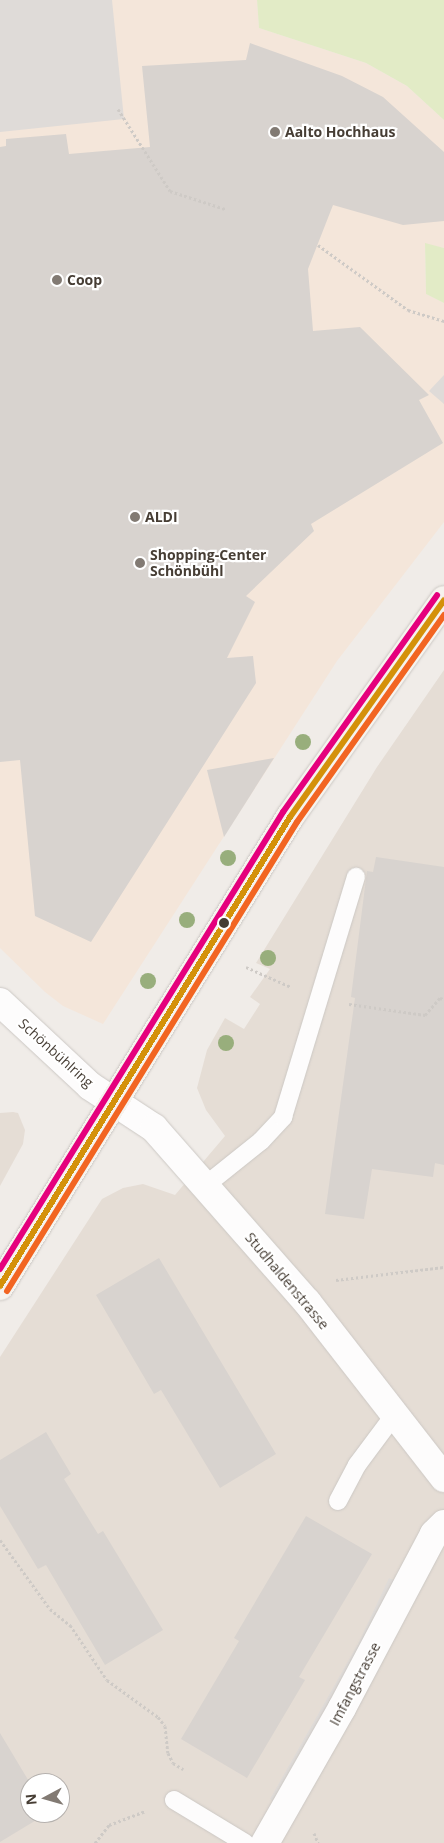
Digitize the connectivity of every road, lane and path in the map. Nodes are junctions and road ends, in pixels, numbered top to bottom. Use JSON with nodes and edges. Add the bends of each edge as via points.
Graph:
{"nodes":[{"id":1,"x":118,"y":110,"type":"dead end"},
{"id":2,"x":225,"y":209,"type":"dead end"},
{"id":3,"x":318,"y":245,"type":"dead end"},
{"id":4,"x":444,"y":321,"type":"edge"},
{"id":5,"x":444,"y":600,"type":"edge"},
{"id":6,"x":356,"y":877,"type":"dead end"},
{"id":7,"x":246,"y":967,"type":"dead end"},
{"id":8,"x":279,"y":982,"type":"dead end"},
{"id":9,"x":444,"y":999,"type":"edge"},
{"id":10,"x":0,"y":1002,"type":"edge"},
{"id":11,"x":356,"y":1005,"type":"dead end"},
{"id":12,"x":114,"y":1102,"type":"junction"},
{"id":13,"x":206,"y":1185,"type":"junction"},
{"id":14,"x":444,"y":1267,"type":"edge"},
{"id":15,"x":336,"y":1280,"type":"dead end"},
{"id":16,"x":0,"y":1286,"type":"edge"},
{"id":17,"x":395,"y":1414,"type":"junction"},
{"id":18,"x":444,"y":1478,"type":"edge"},
{"id":19,"x":338,"y":1501,"type":"dead end"},
{"id":20,"x":444,"y":1524,"type":"edge"},
{"id":21,"x":0,"y":1540,"type":"edge"},
{"id":22,"x":174,"y":1800,"type":"junction"},
{"id":23,"x":95,"y":1843,"type":"edge"},
{"id":24,"x":245,"y":1843,"type":"edge"},
{"id":25,"x":265,"y":1843,"type":"edge"}],
"edges":[{"from":1,"to":2,"type":"path","via":[[170,191]]},
{"from":3,"to":4,"type":"path","via":[[408,310]]},
{"from":5,"to":12,"type":"street","via":[[290,817]]},
{"from":6,"to":13,"type":"lane","via":[[283,1117],[261,1141]]},
{"from":7,"to":8,"type":"path"},
{"from":9,"to":11,"type":"path","via":[[440,998],[425,1015]]},
{"from":10,"to":12,"type":"street","name":"Schönbühlring","via":[[63,1062]]},
{"from":12,"to":13,"type":"street","name":"Studhaldenstrasse","via":[[154,1128]]},
{"from":12,"to":16,"type":"street","via":[[65,1186]]},
{"from":13,"to":17,"type":"street","name":"Studhaldenstrasse","via":[[307,1302]]},
{"from":14,"to":15,"type":"path"},
{"from":17,"to":18,"type":"street","name":"Studhaldenstrasse"},
{"from":17,"to":19,"type":"lane","via":[[357,1465]]},
{"from":20,"to":25,"type":"street","name":"Imfangstrasse","via":[[434,1534],[342,1708]]},
{"from":21,"to":22,"type":"path","via":[[50,1609],[70,1625],[107,1680],[158,1717],[165,1726],[168,1753],[173,1763],[188,1772]]},
{"from":22,"to":23,"type":"path","via":[[109,1825]]},
{"from":22,"to":24,"type":"lane"}]}
